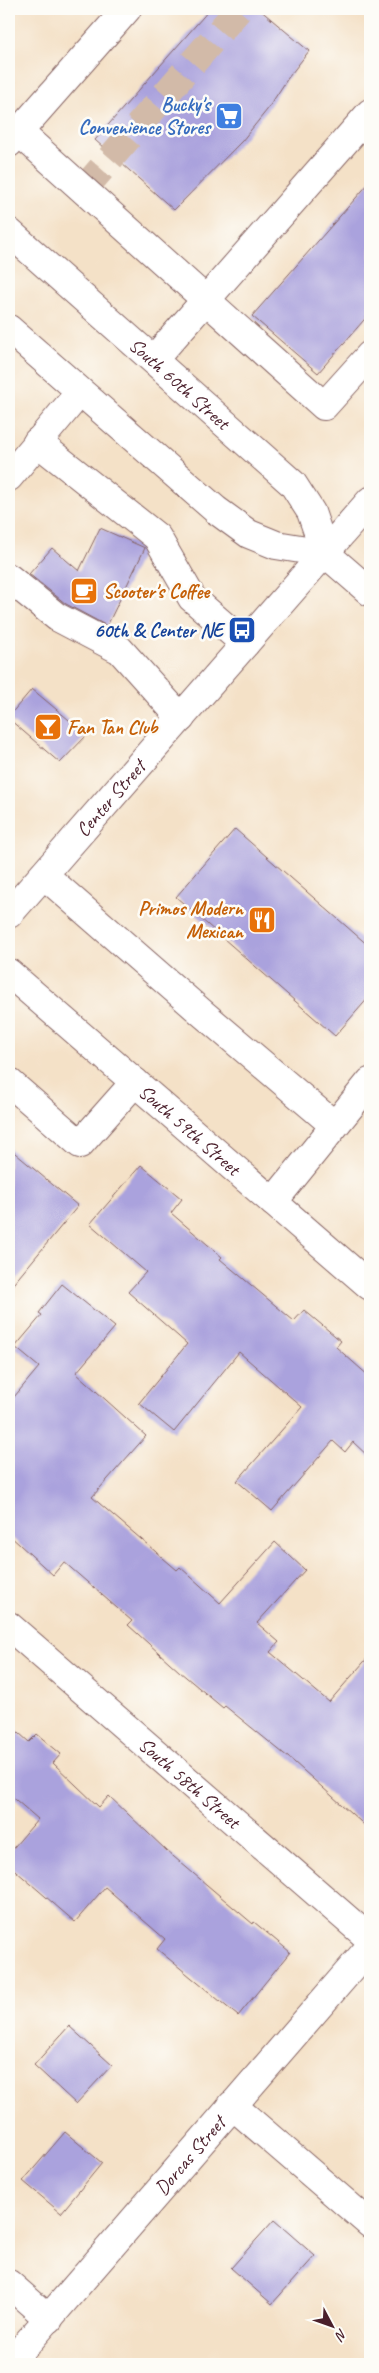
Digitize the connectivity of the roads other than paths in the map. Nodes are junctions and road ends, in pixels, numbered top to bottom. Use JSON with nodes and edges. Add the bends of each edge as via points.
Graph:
{"nodes":[{"id":1,"x":127,"y":9,"type":"edge"},
{"id":2,"x":370,"y":113,"type":"edge"},
{"id":3,"x":14,"y":137,"type":"edge"},
{"id":4,"x":9,"y":232,"type":"edge"},
{"id":5,"x":205,"y":301,"type":"junction"},
{"id":6,"x":9,"y":329,"type":"edge"},
{"id":7,"x":370,"y":355,"type":"edge"},
{"id":8,"x":154,"y":360,"type":"junction"},
{"id":9,"x":80,"y":392,"type":"junction"},
{"id":10,"x":37,"y":442,"type":"junction"},
{"id":11,"x":9,"y":477,"type":"edge"},
{"id":12,"x":370,"y":501,"type":"edge"},
{"id":13,"x":325,"y":553,"type":"junction"},
{"id":14,"x":9,"y":578,"type":"edge"},
{"id":15,"x":370,"y":592,"type":"edge"},
{"id":16,"x":245,"y":644,"type":"junction"},
{"id":17,"x":180,"y":718,"type":"junction"},
{"id":18,"x":44,"y":874,"type":"junction"},
{"id":19,"x":9,"y":914,"type":"edge"},
{"id":20,"x":9,"y":973,"type":"edge"},
{"id":21,"x":9,"y":1082,"type":"edge"},
{"id":22,"x":135,"y":1082,"type":"junction"},
{"id":23,"x":370,"y":1082,"type":"edge"},
{"id":24,"x":334,"y":1125,"type":"junction"},
{"id":25,"x":273,"y":1202,"type":"junction"},
{"id":26,"x":370,"y":1286,"type":"edge"},
{"id":27,"x":9,"y":1626,"type":"edge"},
{"id":28,"x":370,"y":1939,"type":"edge"},
{"id":29,"x":370,"y":1947,"type":"edge"},
{"id":30,"x":232,"y":2105,"type":"junction"},
{"id":31,"x":370,"y":2224,"type":"edge"},
{"id":32,"x":9,"y":2284,"type":"edge"},
{"id":33,"x":49,"y":2319,"type":"junction"},
{"id":34,"x":9,"y":2364,"type":"edge"}],
"edges":[{"from":1,"to":3,"type":"street"},
{"from":2,"to":5,"type":"street"},
{"from":3,"to":5,"type":"street"},
{"from":4,"to":8,"type":"street","name":"South 60th Street"},
{"from":5,"to":7,"type":"street","via":[[324,406]]},
{"from":5,"to":8,"type":"street"},
{"from":6,"to":9,"type":"street"},
{"from":8,"to":13,"type":"street","name":"South 60th Street","via":[[293,484],[311,512]]},
{"from":9,"to":10,"type":"street"},
{"from":9,"to":13,"type":"street","via":[[216,510],[249,534],[276,545]]},
{"from":10,"to":11,"type":"street"},
{"from":10,"to":16,"type":"street","via":[[157,537],[192,598]]},
{"from":12,"to":13,"type":"street","name":"Center Street"},
{"from":13,"to":15,"type":"street"},
{"from":13,"to":16,"type":"street","name":"Center Street"},
{"from":14,"to":17,"type":"street","via":[[57,617],[120,650]]},
{"from":16,"to":17,"type":"street","name":"Center Street"},
{"from":17,"to":18,"type":"street","name":"Center Street"},
{"from":18,"to":19,"type":"street","name":"Center Street"},
{"from":18,"to":24,"type":"street"},
{"from":20,"to":22,"type":"street","name":"South 59th Street"},
{"from":21,"to":22,"type":"street","via":[[80,1144]]},
{"from":22,"to":25,"type":"street","name":"South 59th Street"},
{"from":23,"to":24,"type":"street"},
{"from":24,"to":25,"type":"street"},
{"from":25,"to":26,"type":"street","name":"South 59th Street"},
{"from":27,"to":28,"type":"street","name":"South 58th Street"},
{"from":29,"to":30,"type":"street","name":"Dorcas Street"},
{"from":30,"to":31,"type":"street"},
{"from":30,"to":33,"type":"street","name":"Dorcas Street"},
{"from":32,"to":33,"type":"street"},
{"from":33,"to":34,"type":"street","name":"Dorcas Street"}]}
